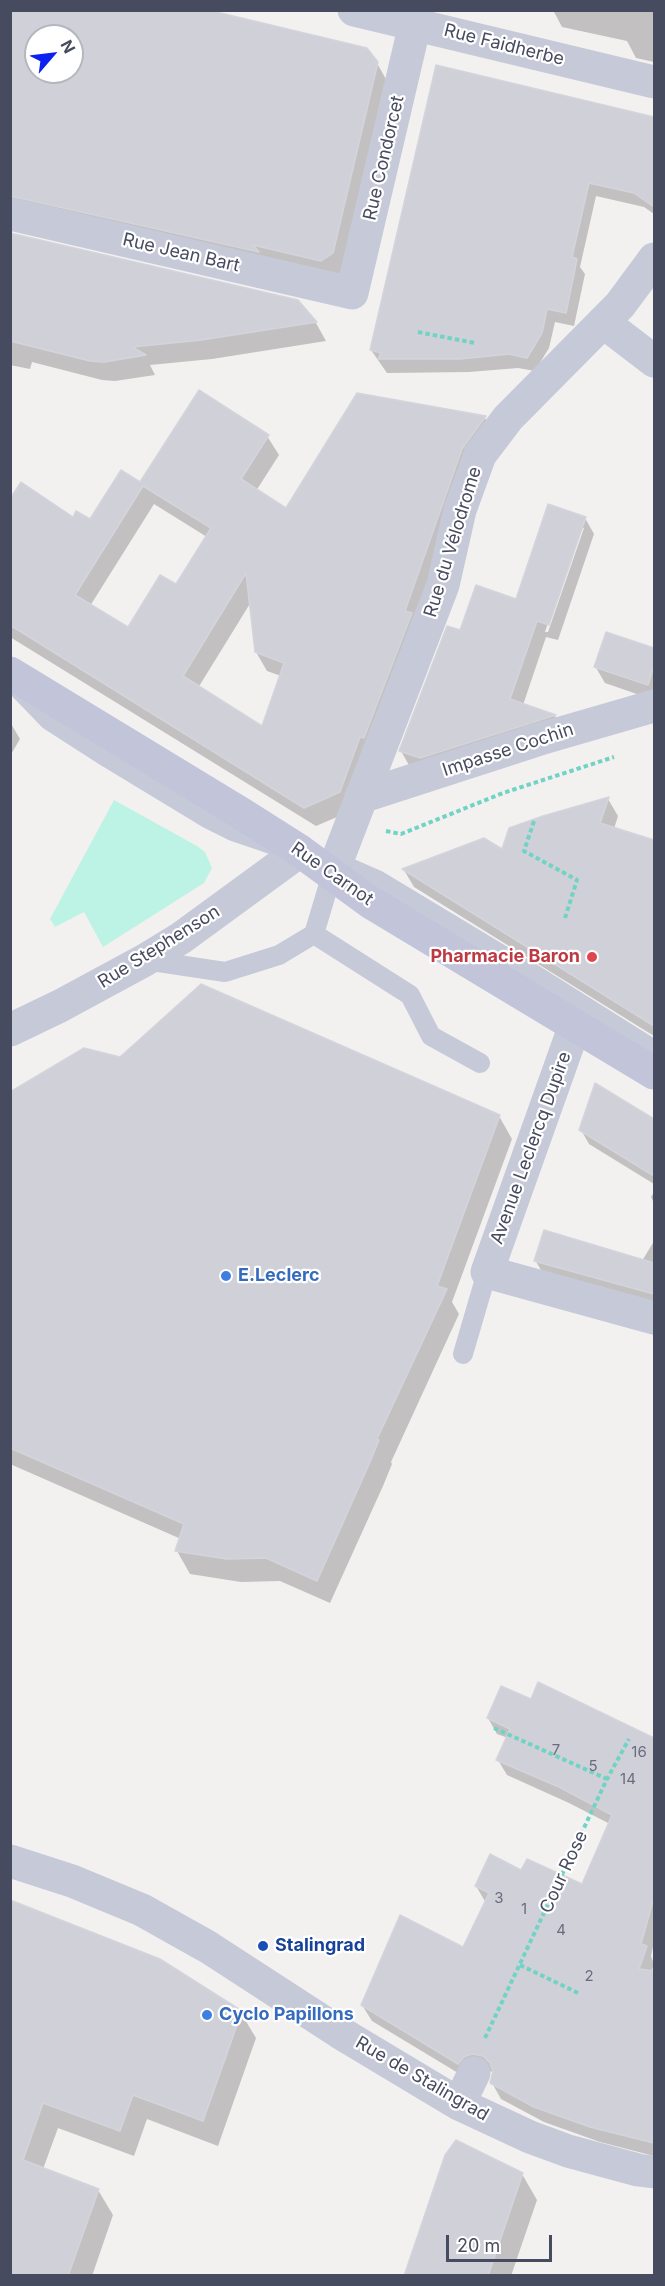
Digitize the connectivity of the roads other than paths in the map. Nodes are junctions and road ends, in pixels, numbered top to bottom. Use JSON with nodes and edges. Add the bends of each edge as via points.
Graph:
{"nodes":[{"id":1,"x":354,"y":10,"type":"edge"},
{"id":2,"x":415,"y":24,"type":"junction"},
{"id":3,"x":654,"y":82,"type":"edge"},
{"id":4,"x":10,"y":214,"type":"edge"},
{"id":5,"x":654,"y":259,"type":"edge"},
{"id":6,"x":352,"y":293,"type":"joint"},
{"id":7,"x":603,"y":322,"type":"junction"},
{"id":8,"x":654,"y":361,"type":"edge"},
{"id":9,"x":10,"y":673,"type":"edge"},
{"id":10,"x":10,"y":678,"type":"edge"},
{"id":11,"x":654,"y":706,"type":"edge"},
{"id":12,"x":361,"y":797,"type":"junction"},
{"id":13,"x":300,"y":851,"type":"junction"},
{"id":14,"x":334,"y":868,"type":"junction"},
{"id":15,"x":314,"y":934,"type":"junction"},
{"id":16,"x":145,"y":960,"type":"junction"},
{"id":17,"x":575,"y":1025,"type":"junction"},
{"id":18,"x":10,"y":1030,"type":"edge"},
{"id":19,"x":654,"y":1050,"type":"edge"},
{"id":20,"x":480,"y":1063,"type":"dead end"},
{"id":21,"x":654,"y":1073,"type":"edge"},
{"id":22,"x":487,"y":1272,"type":"junction"},
{"id":23,"x":654,"y":1318,"type":"edge"},
{"id":24,"x":463,"y":1354,"type":"dead end"},
{"id":25,"x":10,"y":1861,"type":"edge"},
{"id":26,"x":474,"y":2073,"type":"dead end"},
{"id":27,"x":459,"y":2104,"type":"junction"},
{"id":28,"x":654,"y":2172,"type":"edge"}],
"edges":[{"from":1,"to":2,"type":"street","name":"Rue Faidherbe"},
{"from":2,"to":3,"type":"street","name":"Rue Faidherbe"},
{"from":2,"to":6,"type":"street","name":"Rue Condorcet"},
{"from":4,"to":6,"type":"street","name":"Rue Jean Bart"},
{"from":5,"to":7,"type":"street","name":"Rue du Vélodrome"},
{"from":7,"to":8,"type":"street"},
{"from":7,"to":12,"type":"street","name":"Rue du Vélodrome","via":[[508,418],[480,455],[460,510],[443,585]]},
{"from":9,"to":13,"type":"main road","name":"Rue Carnot"},
{"from":10,"to":13,"type":"lane","via":[[49,720],[207,818],[261,842]]},
{"from":11,"to":12,"type":"street","name":"Impasse Cochin"},
{"from":12,"to":14,"type":"street","name":"Rue du Vélodrome"},
{"from":13,"to":14,"type":"main road","name":"Rue Carnot"},
{"from":13,"to":16,"type":"street","name":"Rue Stephenson"},
{"from":14,"to":15,"type":"lane"},
{"from":14,"to":17,"type":"main road","name":"Rue Carnot","via":[[370,902]]},
{"from":14,"to":19,"type":"lane","via":[[379,881]]},
{"from":15,"to":16,"type":"lane","via":[[279,955],[225,972]]},
{"from":15,"to":20,"type":"lane","via":[[410,995],[431,1036]]},
{"from":16,"to":18,"type":"street","name":"Rue Stephenson"},
{"from":17,"to":21,"type":"main road","name":"Rue Carnot"},
{"from":17,"to":22,"type":"street","name":"Avenue Leclercq Dupire"},
{"from":22,"to":23,"type":"street"},
{"from":22,"to":24,"type":"lane"},
{"from":25,"to":27,"type":"street","name":"Rue de Stalingrad","via":[[72,1881],[150,1914]]},
{"from":26,"to":27,"type":"street"},
{"from":27,"to":28,"type":"street","name":"Rue de Stalingrad","via":[[568,2151]]}]}
